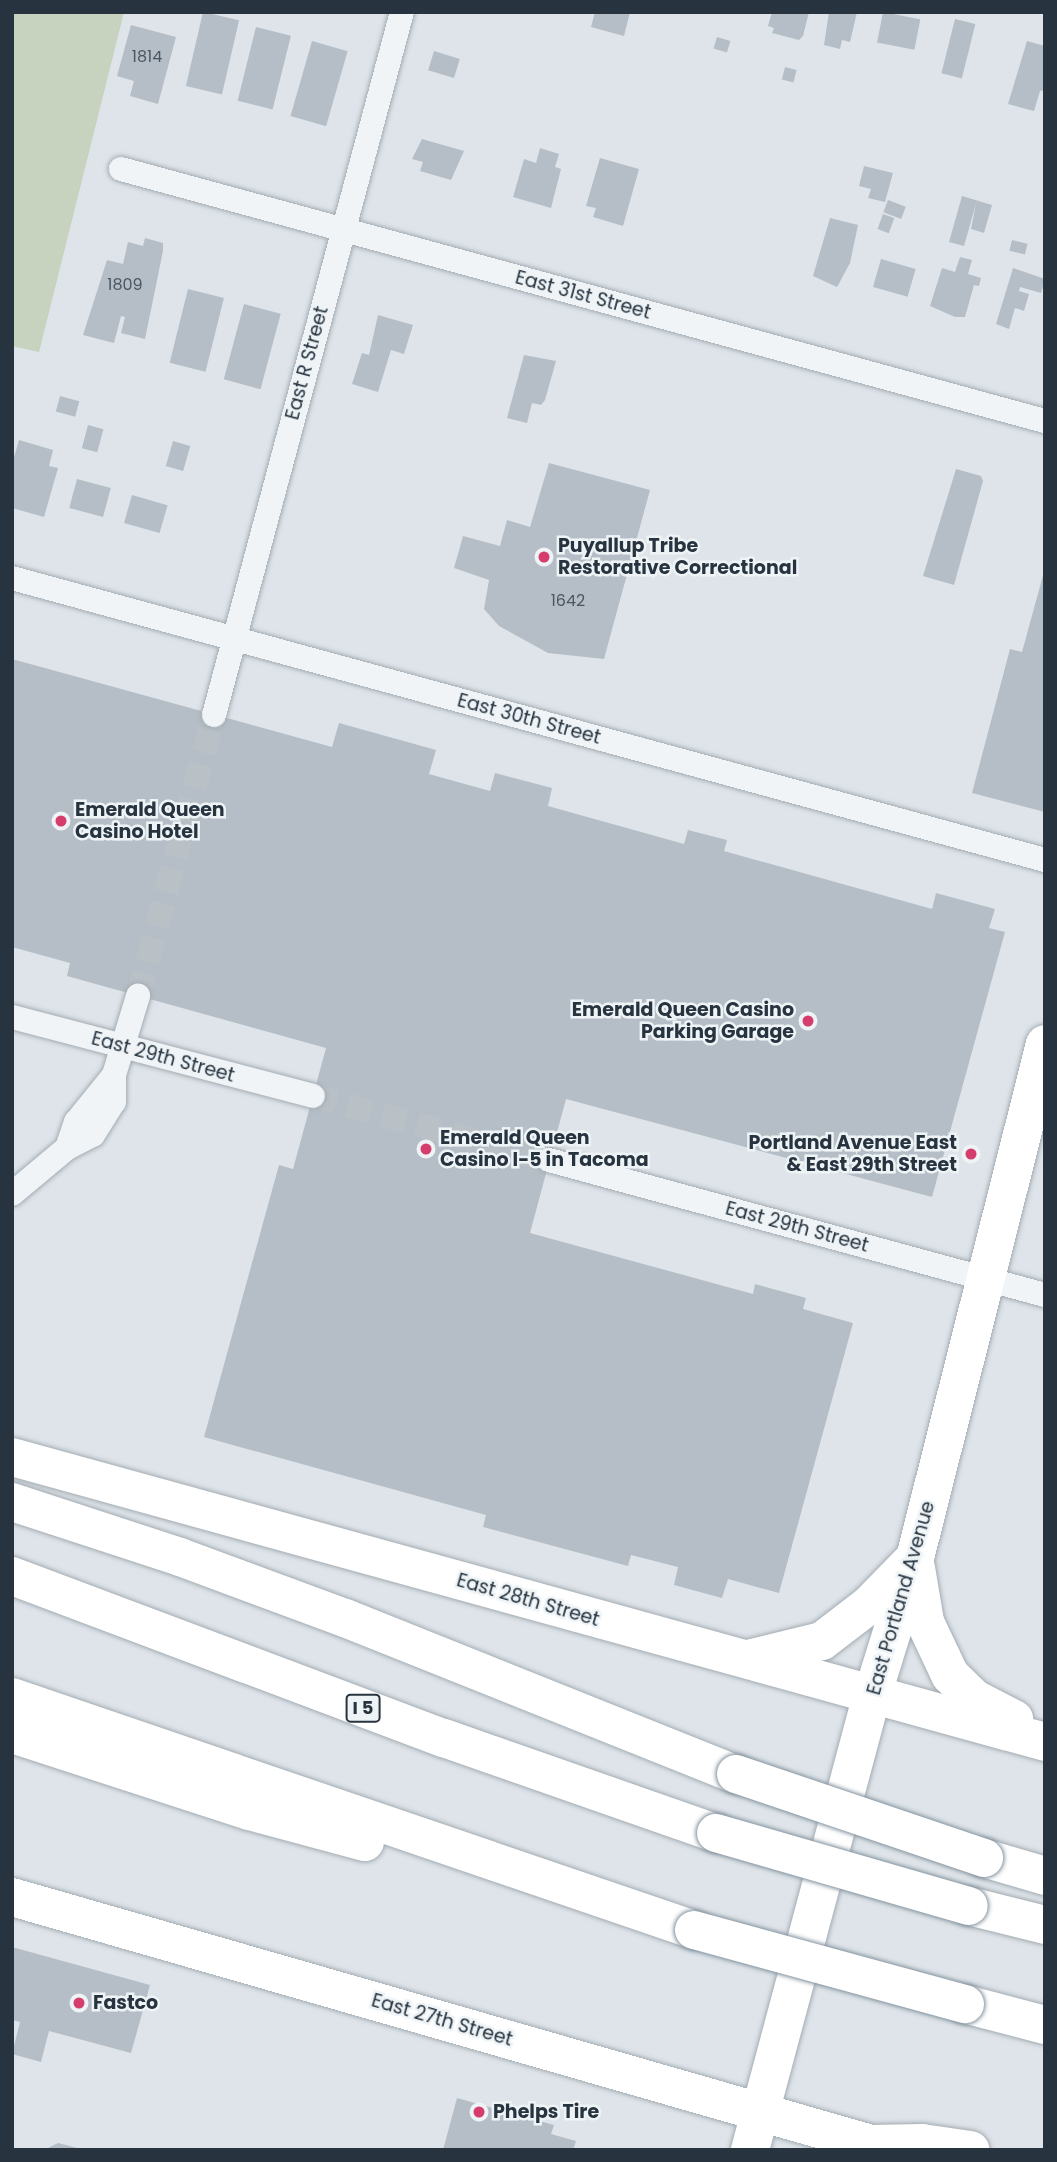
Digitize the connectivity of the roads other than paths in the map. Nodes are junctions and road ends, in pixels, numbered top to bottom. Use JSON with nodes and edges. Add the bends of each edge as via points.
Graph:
{"nodes":[{"id":1,"x":402,"y":12,"type":"edge"},
{"id":2,"x":121,"y":169,"type":"dead end"},
{"id":3,"x":342,"y":229,"type":"junction"},
{"id":4,"x":1045,"y":421,"type":"edge"},
{"id":5,"x":12,"y":578,"type":"edge"},
{"id":6,"x":235,"y":639,"type":"junction"},
{"id":7,"x":214,"y":715,"type":"tunnel mouth"},
{"id":8,"x":1045,"y":860,"type":"edge"},
{"id":9,"x":138,"y":996,"type":"tunnel mouth"},
{"id":10,"x":12,"y":1017,"type":"edge"},
{"id":11,"x":1045,"y":1044,"type":"edge"},
{"id":12,"x":124,"y":1047,"type":"junction"},
{"id":13,"x":313,"y":1096,"type":"tunnel mouth"},
{"id":14,"x":550,"y":1160,"type":"tunnel mouth"},
{"id":15,"x":12,"y":1194,"type":"edge"},
{"id":16,"x":984,"y":1278,"type":"junction"},
{"id":17,"x":1045,"y":1295,"type":"edge"},
{"id":18,"x":12,"y":1457,"type":"edge"},
{"id":19,"x":12,"y":1502,"type":"edge"},
{"id":20,"x":915,"y":1558,"type":"junction"},
{"id":21,"x":12,"y":1576,"type":"edge"},
{"id":22,"x":743,"y":1660,"type":"junction"},
{"id":23,"x":12,"y":1696,"type":"edge"},
{"id":24,"x":872,"y":1696,"type":"junction"},
{"id":25,"x":12,"y":1734,"type":"edge"},
{"id":26,"x":1045,"y":1740,"type":"edge"},
{"id":27,"x":1045,"y":1876,"type":"edge"},
{"id":28,"x":13,"y":1898,"type":"edge"},
{"id":29,"x":1045,"y":1925,"type":"edge"},
{"id":30,"x":694,"y":1930,"type":"junction"},
{"id":31,"x":1045,"y":2025,"type":"edge"},
{"id":32,"x":759,"y":2111,"type":"junction"},
{"id":33,"x":750,"y":2150,"type":"edge"},
{"id":34,"x":970,"y":2150,"type":"edge"}],
"edges":[{"from":1,"to":3,"type":"street","name":"East R Street"},
{"from":2,"to":3,"type":"street","name":"East 31st Street"},
{"from":3,"to":4,"type":"street","name":"East 31st Street"},
{"from":3,"to":6,"type":"street","name":"East R Street"},
{"from":5,"to":6,"type":"street","name":"East 30th Street"},
{"from":6,"to":7,"type":"street","name":"East R Street"},
{"from":6,"to":8,"type":"street","name":"East 30th Street"},
{"from":9,"to":12,"type":"street"},
{"from":10,"to":12,"type":"street","name":"East 29th Street"},
{"from":11,"to":16,"type":"main road","name":"East Portland Avenue"},
{"from":12,"to":13,"type":"street","name":"East 29th Street"},
{"from":12,"to":15,"type":"street","via":[[114,1075],[76,1122],[67,1148]]},
{"from":14,"to":16,"type":"street","name":"East 29th Street"},
{"from":16,"to":17,"type":"street","name":"East 29th Street"},
{"from":16,"to":20,"type":"main road","name":"East Portland Avenue"},
{"from":18,"to":22,"type":"main road","name":"East 28th Street"},
{"from":19,"to":27,"type":"main road","bridge":true,"via":[[345,1618],[736,1774]]},
{"from":20,"to":22,"type":"main road","via":[[869,1605],[822,1641]]},
{"from":20,"to":24,"type":"main road","name":"East Portland Avenue"},
{"from":20,"to":26,"type":"main road","via":[[925,1622],[950,1675],[975,1699]]},
{"from":21,"to":29,"type":"main road","number":"I 5","bridge":true,"via":[[444,1738],[716,1833]]},
{"from":22,"to":24,"type":"main road","name":"East 28th Street"},
{"from":23,"to":30,"type":"main road"},
{"from":24,"to":26,"type":"main road","name":"East 28th Street"},
{"from":24,"to":32,"type":"main road","name":"East Portland Avenue"},
{"from":25,"to":30,"type":"main road","via":[[250,1811]]},
{"from":28,"to":32,"type":"main road","name":"East 27th Street"},
{"from":30,"to":31,"type":"main road","bridge":true},
{"from":32,"to":33,"type":"main road","name":"East Portland Avenue"},
{"from":32,"to":34,"type":"main road","name":"East 27th Street","via":[[871,2144],[922,2143]]}]}
